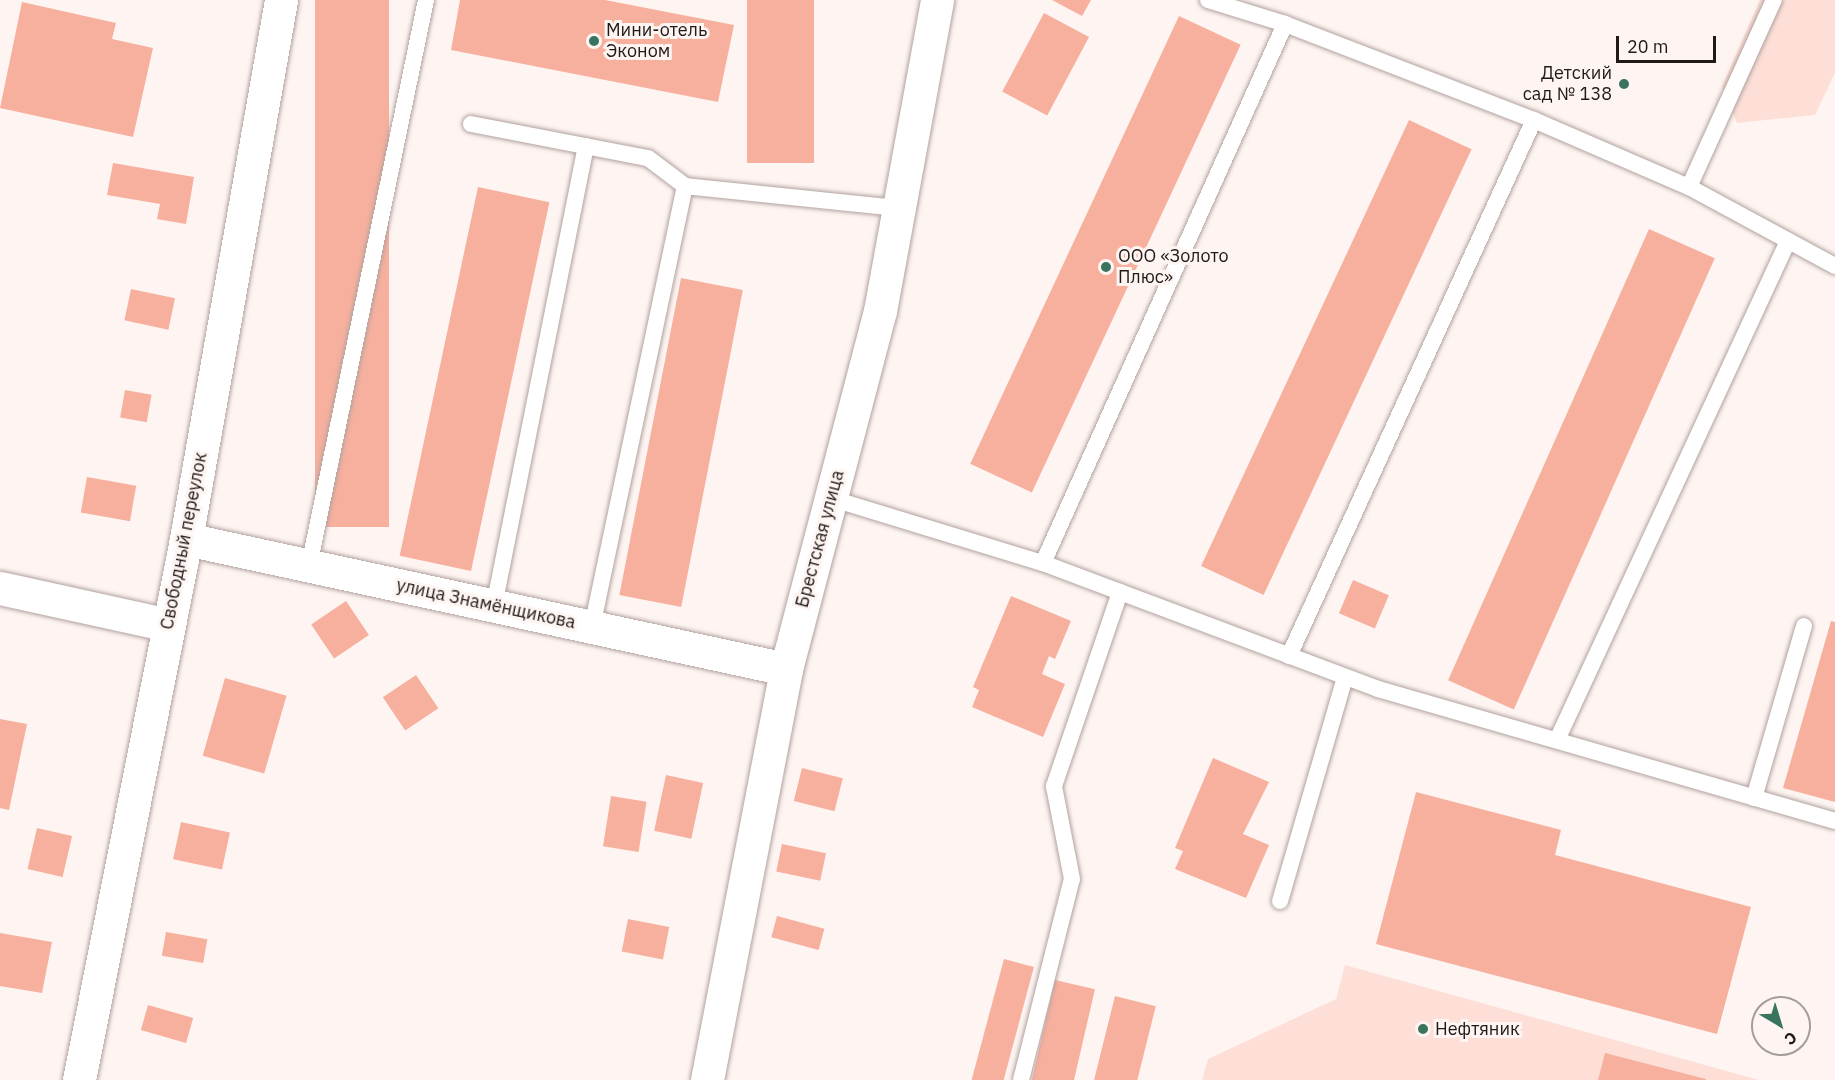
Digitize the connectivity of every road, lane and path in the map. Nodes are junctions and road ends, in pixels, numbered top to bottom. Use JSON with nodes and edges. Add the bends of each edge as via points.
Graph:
{"nodes":[{"id":1,"x":281,"y":0,"type":"edge"},
{"id":2,"x":426,"y":0,"type":"edge"},
{"id":3,"x":937,"y":0,"type":"edge"},
{"id":4,"x":1208,"y":0,"type":"edge"},
{"id":5,"x":1774,"y":0,"type":"edge"},
{"id":6,"x":1285,"y":24,"type":"junction"},
{"id":7,"x":1534,"y":120,"type":"junction"},
{"id":8,"x":471,"y":124,"type":"dead end"},
{"id":9,"x":586,"y":146,"type":"junction"},
{"id":10,"x":685,"y":186,"type":"junction"},
{"id":11,"x":1689,"y":187,"type":"junction"},
{"id":12,"x":899,"y":208,"type":"junction"},
{"id":13,"x":1788,"y":241,"type":"junction"},
{"id":14,"x":1835,"y":266,"type":"edge"},
{"id":15,"x":830,"y":498,"type":"junction"},
{"id":16,"x":186,"y":539,"type":"junction"},
{"id":17,"x":1043,"y":563,"type":"junction"},
{"id":18,"x":309,"y":566,"type":"junction"},
{"id":19,"x":0,"y":588,"type":"edge"},
{"id":20,"x":1120,"y":592,"type":"junction"},
{"id":21,"x":494,"y":606,"type":"junction"},
{"id":22,"x":168,"y":625,"type":"junction"},
{"id":23,"x":1804,"y":626,"type":"dead end"},
{"id":24,"x":592,"y":627,"type":"junction"},
{"id":25,"x":1289,"y":656,"type":"junction"},
{"id":26,"x":786,"y":669,"type":"junction"},
{"id":27,"x":1345,"y":677,"type":"junction"},
{"id":28,"x":1557,"y":740,"type":"junction"},
{"id":29,"x":1754,"y":798,"type":"junction"},
{"id":30,"x":1835,"y":821,"type":"edge"},
{"id":31,"x":1280,"y":902,"type":"dead end"},
{"id":32,"x":79,"y":1080,"type":"edge"},
{"id":33,"x":707,"y":1080,"type":"edge"},
{"id":34,"x":1021,"y":1080,"type":"edge"}],
"edges":[{"from":1,"to":16,"type":"street","name":"Свободный переулок"},
{"from":2,"to":18,"type":"lane"},
{"from":3,"to":12,"type":"street","name":"Брестская улица"},
{"from":4,"to":6,"type":"lane"},
{"from":5,"to":11,"type":"lane"},
{"from":6,"to":7,"type":"lane"},
{"from":6,"to":17,"type":"lane"},
{"from":7,"to":11,"type":"lane"},
{"from":7,"to":25,"type":"lane"},
{"from":8,"to":9,"type":"lane"},
{"from":9,"to":10,"type":"lane","via":[[648,158]]},
{"from":9,"to":21,"type":"lane"},
{"from":10,"to":12,"type":"lane"},
{"from":10,"to":24,"type":"lane"},
{"from":11,"to":13,"type":"lane"},
{"from":12,"to":15,"type":"street","name":"Брестская улица","via":[[880,311]]},
{"from":13,"to":14,"type":"lane"},
{"from":13,"to":28,"type":"lane"},
{"from":15,"to":17,"type":"lane"},
{"from":15,"to":26,"type":"street","name":"Брестская улица"},
{"from":16,"to":18,"type":"street","name":"улица Знамёнщикова"},
{"from":16,"to":22,"type":"street","name":"Свободный переулок"},
{"from":17,"to":20,"type":"lane"},
{"from":18,"to":21,"type":"street","name":"улица Знамёнщикова"},
{"from":19,"to":22,"type":"street"},
{"from":20,"to":25,"type":"lane"},
{"from":20,"to":34,"type":"lane","via":[[1054,786],[1072,879]]},
{"from":21,"to":24,"type":"street","name":"улица Знамёнщикова"},
{"from":22,"to":32,"type":"street","name":"Свободный переулок"},
{"from":23,"to":29,"type":"lane"},
{"from":24,"to":26,"type":"street","name":"улица Знамёнщикова"},
{"from":25,"to":27,"type":"lane"},
{"from":26,"to":33,"type":"street","name":"Брестская улица"},
{"from":27,"to":28,"type":"lane"},
{"from":27,"to":31,"type":"lane"},
{"from":28,"to":29,"type":"lane"},
{"from":29,"to":30,"type":"lane"}]}
